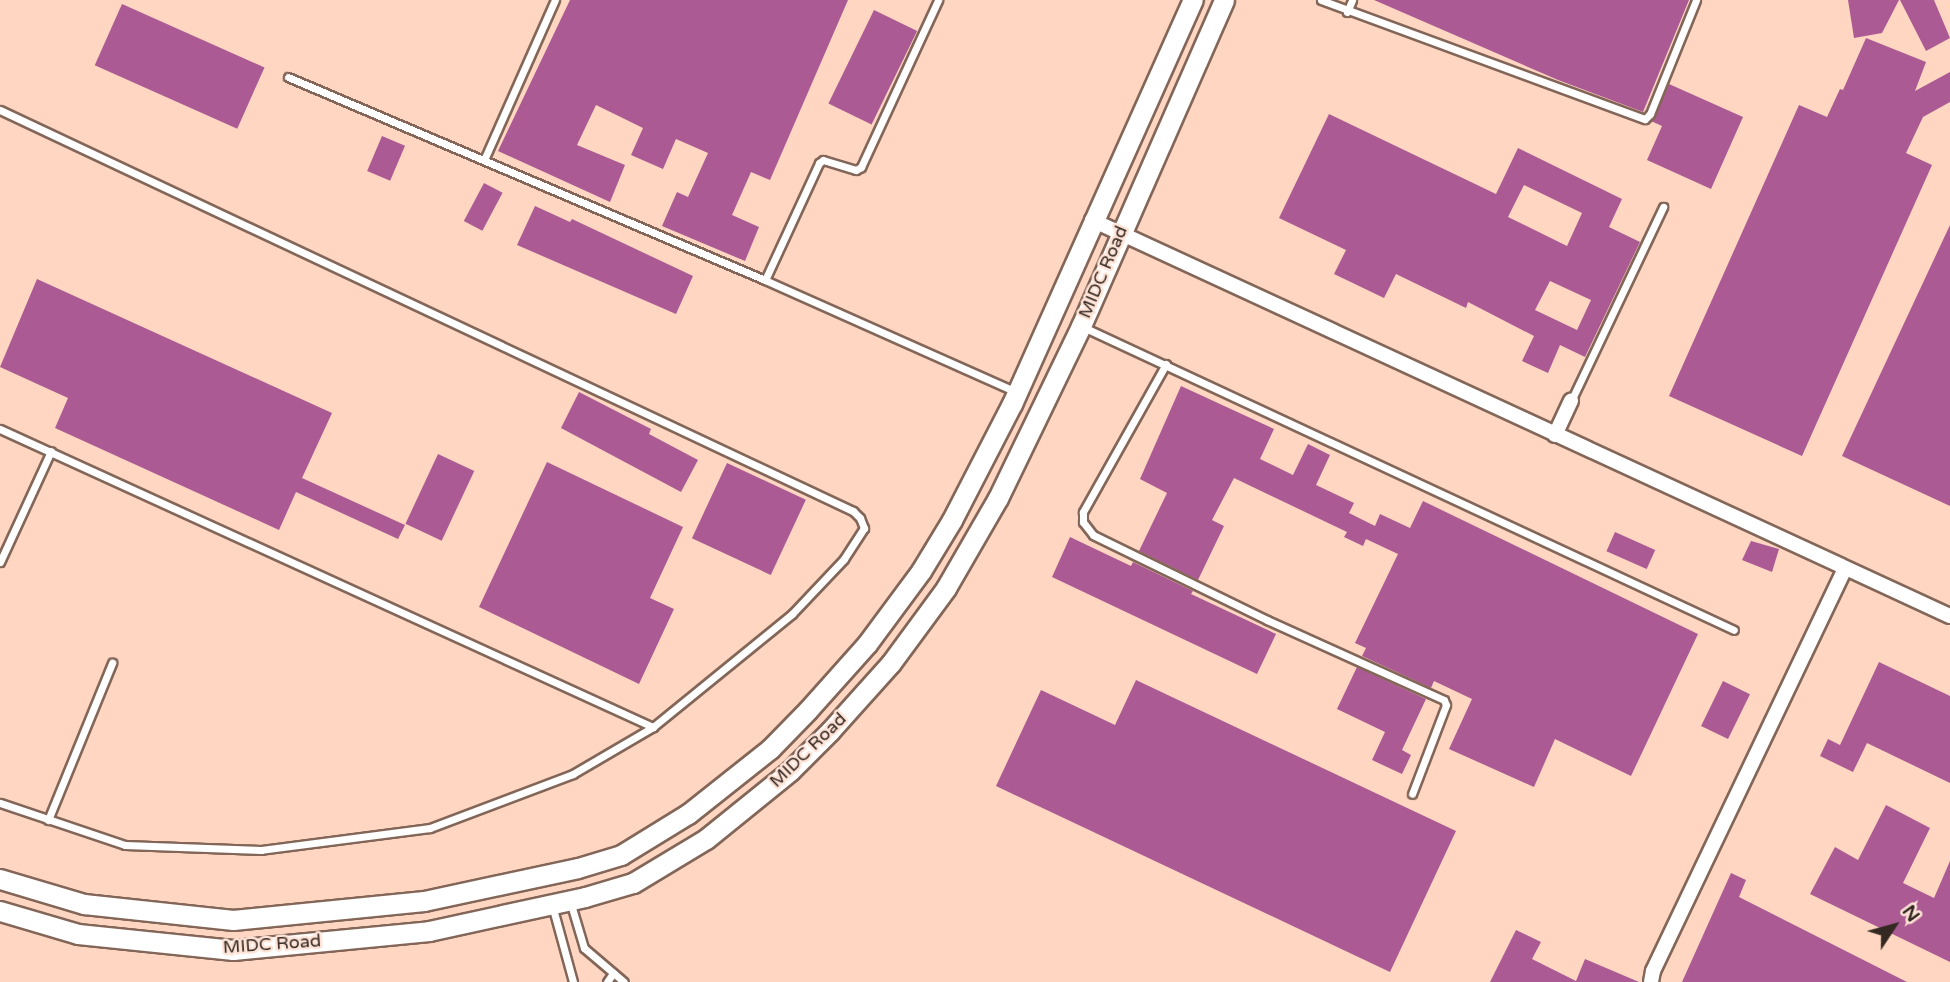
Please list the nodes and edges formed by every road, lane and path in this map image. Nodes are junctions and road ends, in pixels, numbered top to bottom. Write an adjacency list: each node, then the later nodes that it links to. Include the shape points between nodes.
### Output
1 (555, 0): 11 (lane)
2 (938, 0): 15 (lane, via 861,167 819,163)
3 (1193, 0): 13 (main road, MIDC Road)
4 (1224, 0): 14 (main road, MIDC Road)
5 (1321, 0): 8 (lane)
6 (1352, 0): 8 (lane)
7 (1696, 0): 8 (lane, via 1645,119)
8 (1347, 12)
9 (288, 77): 11 (lane)
10 (0, 110): 28 (lane, via 853,511 864,528 844,559 792,614)
11 (484, 160): 15 (lane)
12 (1663, 207): 19 (lane)
13 (1092, 220): 14 (street); 18 (main road, MIDC Road)
14 (1120, 233): 16 (main road, MIDC Road); 21 (street)
15 (765, 280): 18 (lane)
16 (1080, 326): 17 (lane); 33 (main road, MIDC Road, via 979,536 946,589 882,673 790,771 706,839 633,883)
17 (1166, 364): 26 (lane); 29 (lane, via 1083,512 1083,522 1093,535 1444,700 1446,705)
18 (1017, 392): 32 (main road, MIDC Road, via 952,520 867,644 770,749 688,814 621,855 424,901 233,920 84,904)
19 (1571, 401): 21 (street)
20 (0, 429): 22 (lane)
21 (1555, 435): 24 (street)
22 (51, 451): 23 (lane); 28 (lane)
23 (0, 562)
24 (1845, 568): 25 (street); 39 (street)
25 (1950, 617)
26 (1734, 631)
27 (112, 663): 31 (lane)
28 (653, 727): 31 (lane, via 573,774 430,828 261,850 125,845)
29 (1412, 794)
30 (0, 803): 31 (lane)
31 (48, 820)
32 (0, 879)
33 (561, 903): 34 (main road, MIDC Road, via 429,931 233,950 78,934); 35 (lane, via 584,948); 36 (lane)
34 (0, 911)
35 (613, 973): 37 (lane); 38 (lane)
36 (575, 981)
37 (607, 982)
38 (624, 982)
39 (1651, 982)

